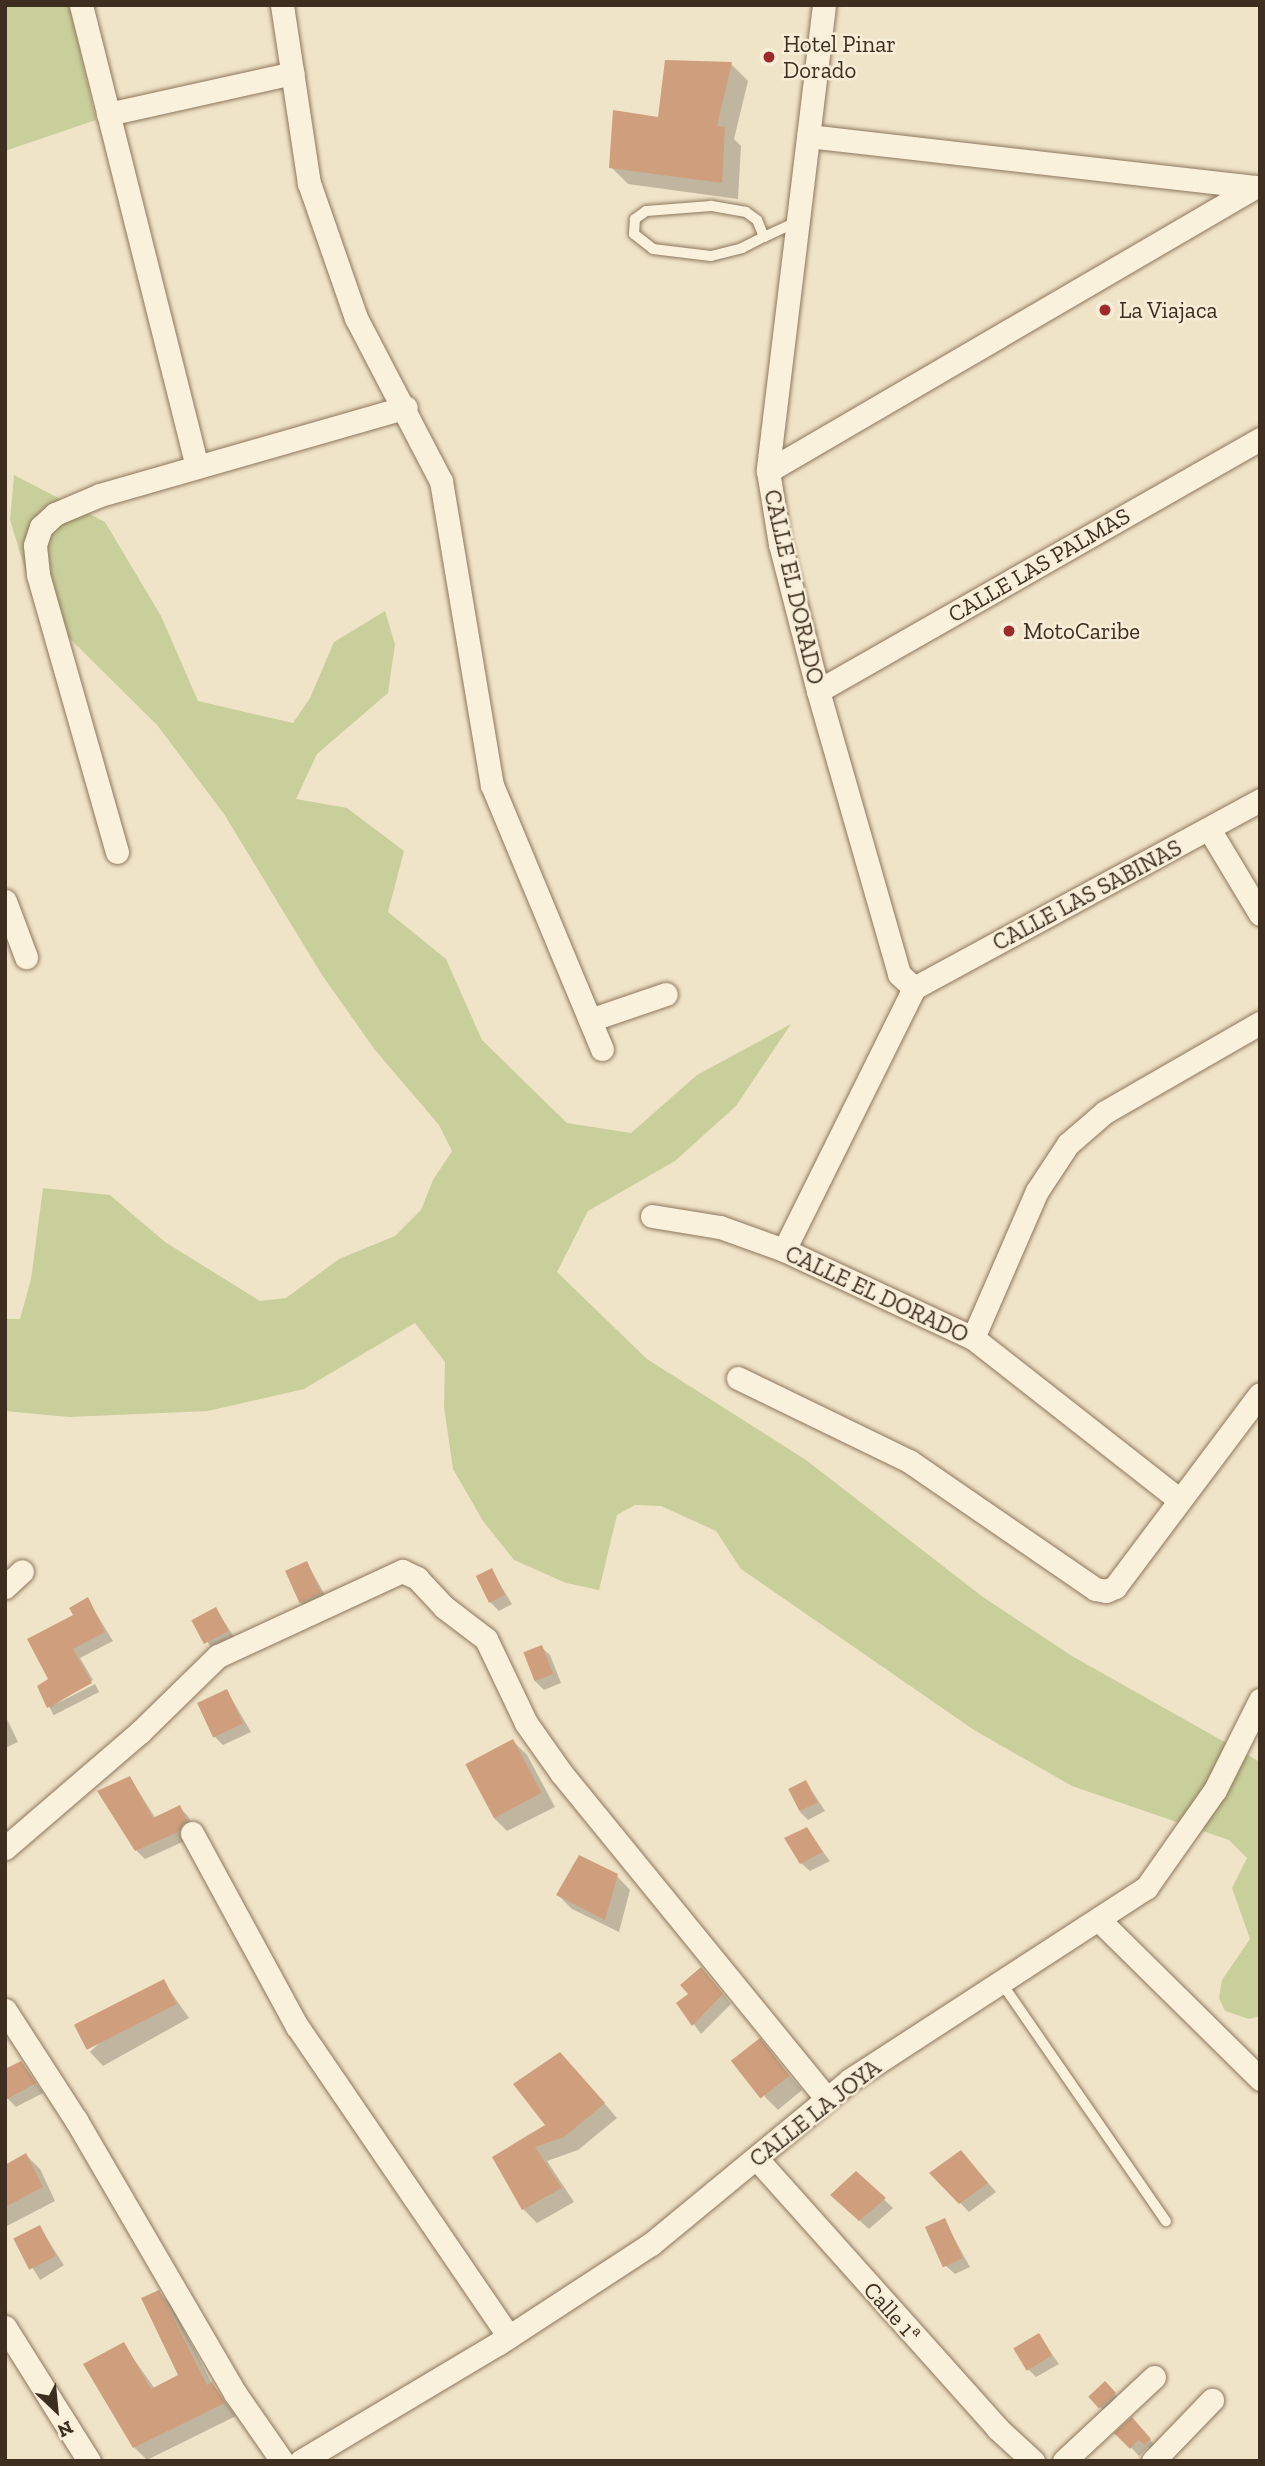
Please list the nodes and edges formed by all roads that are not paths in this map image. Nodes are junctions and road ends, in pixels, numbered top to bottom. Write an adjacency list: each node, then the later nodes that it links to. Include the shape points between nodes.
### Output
1 (81, 5): 5 (street)
2 (282, 5): 4 (street)
3 (824, 5): 6 (street, CALLE EL DORADO)
4 (293, 73): 5 (street); 10 (street, via 309,183 356,318)
5 (108, 114): 12 (street)
6 (808, 136): 7 (street); 8 (street, CALLE EL DORADO)
7 (1257, 187): 13 (street)
8 (797, 220): 9 (lane); 13 (street, CALLE EL DORADO)
9 (764, 237): 9 (lane, via 711,256 653,249 634,233 635,219 646,211 711,206 746,212 757,220)
10 (406, 407): 12 (street); 23 (street, via 441,481 492,785)
11 (1260, 439): 14 (street, CALLE LAS PALMAS)
12 (197, 467): 17 (street, via 78,503 41,527 35,545 38,574)
13 (768, 471): 14 (street, CALLE EL DORADO, via 780,544)
14 (818, 691): 21 (street, CALLE EL DORADO, via 900,974)
15 (1260, 800): 16 (street, CALLE LAS SABINAS)
16 (1209, 829): 19 (street); 21 (street, CALLE LAS SABINAS)
17 (117, 852)
18 (5, 901): 20 (street)
19 (1260, 914)
20 (26, 957)
21 (914, 988): 27 (street)
22 (666, 994): 23 (street)
23 (590, 1020): 25 (street)
24 (1260, 1023): 28 (street, via 1105,1112 1068,1144 1037,1191)
25 (602, 1049)
26 (652, 1216): 27 (street, CALLE EL DORADO, via 720,1227)
27 (784, 1250): 28 (street, CALLE EL DORADO)
28 (973, 1338): 31 (street, CALLE EL DORADO)
29 (738, 1378): 31 (street, via 909,1461 1095,1589 1115,1587)
30 (1260, 1394): 31 (street)
31 (1178, 1500)
32 (22, 1571): 33 (street)
33 (5, 1587)
34 (1260, 1700): 37 (street, CALLE LA JOYA, via 1215,1790 1146,1888)
35 (192, 1833): 45 (street, via 297,2026)
36 (5, 1848): 41 (street, via 140,1732 218,1656 402,1571 417,1578 444,1607 486,1639 526,1723 562,1774)
37 (1098, 1919): 38 (street, CALLE LA JOYA); 40 (street)
38 (1003, 1985): 41 (street, CALLE LA JOYA); 43 (lane)
39 (5, 2010): 49 (street, via 76,2120 235,2393)
40 (1260, 2079)
41 (827, 2099): 42 (street, CALLE LA JOYA)
42 (757, 2158): 45 (street, CALLE LA JOYA, via 652,2244); 51 (street, Calle 1ª, via 988,2418)
43 (1166, 2221)
44 (5, 2327): 48 (street)
45 (509, 2337): 50 (street, CALLE LA JOYA)
46 (1154, 2377): 52 (street)
47 (1212, 2400): 53 (street)
48 (89, 2461)
49 (282, 2461)
50 (302, 2461)
51 (1033, 2461)
52 (1065, 2461)
53 (1153, 2461)

